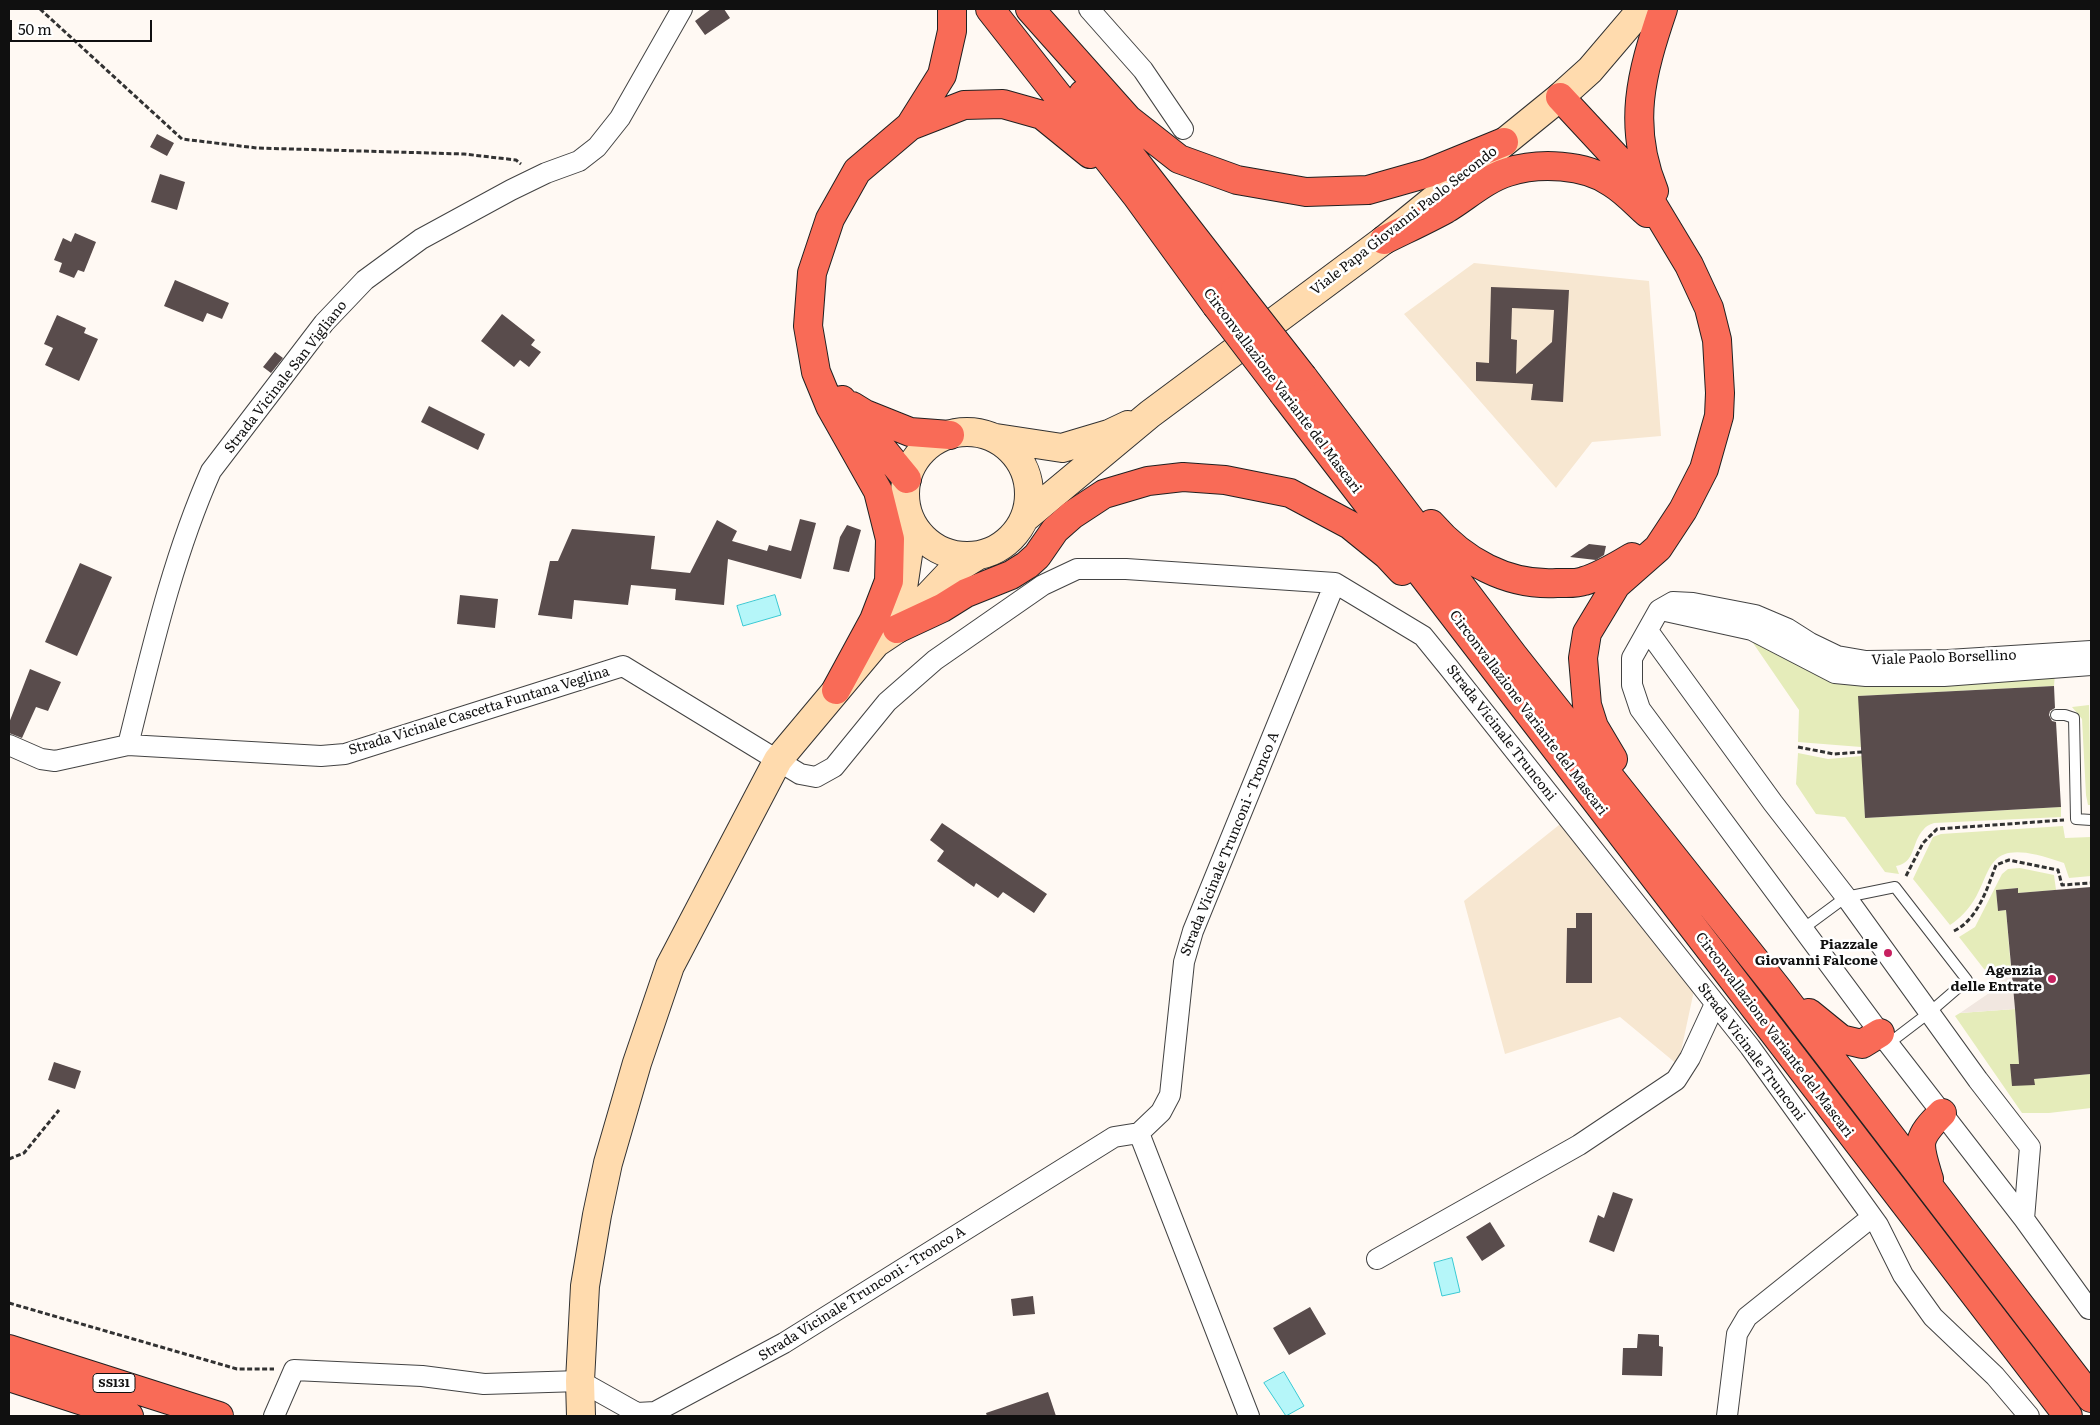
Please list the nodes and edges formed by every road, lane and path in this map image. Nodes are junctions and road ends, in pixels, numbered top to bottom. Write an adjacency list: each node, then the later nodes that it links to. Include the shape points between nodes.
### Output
1 (40, 9): 14 (path, via 182,139 258,148 464,154 516,160)
2 (682, 9): 14 (street, Strada Vicinale San Vigliano, via 620,118 598,147 579,161)
3 (952, 9): 11 (highway, via 952,31 942,75)
4 (990, 9): 15 (highway, Circonvallazione Variante del Mascari)
5 (1018, 9): 18 (highway, Circonvallazione Variante del Mascari)
6 (1030, 9): 13 (highway, via 1128,119 1179,159 1238,180 1306,192 1368,190 1428,173)
7 (1089, 9): 12 (street, via 1143,70)
8 (1642, 9): 10 (main road, Viale Papa Giovanni Paolo Secondo, via 1590,70)
9 (1663, 9): 16 (highway, via 1641,84 1638,119 1644,166)
10 (1560, 97): 13 (main road, Viale Papa Giovanni Paolo Secondo); 16 (highway, via 1639,182)
11 (910, 126): 15 (highway, via 964,105 1003,104 1027,111 1042,116 1065,133); 19 (highway, via 857,171 830,219 812,273)
12 (1183, 129)
13 (1504, 142): 17 (main road, Viale Papa Giovanni Paolo Secondo)
14 (538, 177): 40 (street, Strada Vicinale San Vigliano, via 421,239 365,280 324,323 211,472 163,605)
15 (1136, 195): 18 (highway, Circonvallazione Variante del Mascari)
16 (1673, 239): 17 (highway, via 1612,182 1591,172 1552,166 1507,172 1446,209); 28 (highway, via 1689,265 1714,325 1720,393 1715,434 1704,469 1683,510)
17 (1384, 240): 22 (main road, Viale Papa Giovanni Paolo Secondo)
18 (1225, 298): 20 (highway, Circonvallazione Variante del Mascari, bridge)
19 (808, 326): 21 (highway); 37 (highway, via 816,372 830,406 878,491 890,539 889,581 874,620)
20 (1293, 385): 28 (highway, via 1447,542 1492,573 1538,584 1582,582 1625,561); 36 (highway, Circonvallazione Variante del Mascari); 49 (highway, Circonvallazione Variante del Mascari)
21 (842, 400): 23 (highway, via 865,414 910,432); 25 (highway)
22 (1150, 414): 24 (main road, Viale Papa Giovanni Paolo Secondo, via 1109,434 1062,448); 27 (main road, Viale Papa Giovanni Paolo Secondo)
23 (950, 435): 24 (main road, via 977,433); 25 (main road, via 918,456)
24 (989, 436): 27 (main road, via 1013,452 1027,477 1029,505)
25 (907, 479): 26 (main road, via 905,498)
26 (909, 517): 29 (main road, via 922,537 939,549 953,555); 33 (main road, via 909,548 903,588)
27 (1025, 518): 29 (main road, via 1006,543)
28 (1670, 526): 49 (highway, via 1658,548 1616,585 1587,633 1584,681 1594,727)
29 (977, 556): 33 (main road, via 951,572)
30 (1335, 583): 43 (street, Strada Vicinale Trunconi, via 1126,569 1077,569 1043,585 935,660 887,702 834,767 816,777 800,774); 53 (street, Strada Vicinale Trunconi, via 1423,636); 58 (street, Strada Vicinale Trunconi - Tronco A, via 1193,931 1184,962 1170,1095 1161,1112)
31 (1659, 610): 32 (street); 34 (street, Viale Paolo Borsellino, via 1673,602 1693,603 1755,615 1837,656 1866,661 1948,660); 35 (street, Viale Paolo Borsellino, via 1752,630 1835,673 1944,676)
32 (1648, 631): 48 (street); 50 (street, via 1632,658 1632,685 1640,709)
33 (887, 636): 36 (highway, via 966,593 1027,565 1061,525 1104,494 1148,481 1184,478 1225,480 1290,493 1350,525 1387,555); 37 (main road)
34 (2091, 651)
35 (2091, 665)
36 (1498, 675): 79 (highway, Circonvallazione Variante del Mascari)
37 (836, 690): 43 (main road)
38 (2056, 715): 44 (lane, via 2074,718)
39 (9, 745): 40 (street, Strada Vicinale Cascetta Funtana Veglina, via 41,759 55,761)
40 (128, 745): 43 (street, Strada Vicinale Cascetta Funtana Veglina, via 321,756 345,754 623,666)
41 (1798, 748): 42 (path, via 1834,754)
42 (1862, 752)
43 (778, 760): 69 (main road, via 670,966 637,1063 608,1163 597,1215 586,1286)
44 (2076, 819): 45 (lane); 46 (path, via 1937,829 1923,843)
45 (2091, 820)
46 (1906, 876)
47 (2091, 883): 51 (path, via 2062,885 2058,870 2009,860 1996,865 1972,916 1964,926)
48 (1846, 897): 50 (lane); 54 (street); 54 (lane, via 1896,887 1967,980)
49 (1716, 911): 52 (highway, Circonvallazione Variante del Mascari)
50 (1804, 928): 55 (street)
51 (1954, 931)
52 (1777, 988): 55 (highway, via 1841,1039 1862,1044); 60 (highway, Circonvallazione Variante del Mascari)
53 (1715, 1004): 61 (street, Strada Vicinale Trunconi, via 1750,1047); 63 (street, via 1676,1080 1579,1145)
54 (1930, 1012): 55 (lane); 62 (street, via 2030,1147)
55 (1884, 1038): 57 (street)
56 (58, 1110): 59 (path, via 24,1153)
57 (1942, 1113): 60 (highway, via 1925,1130 1919,1148); 62 (street)
58 (1139, 1132): 71 (street, Strada Vicinale Trunconi - Tronco A, via 1114,1137 784,1344 655,1412); 76 (street)
59 (9, 1159)
60 (1933, 1192): 70 (highway, Circonvallazione Variante del Mascari)
61 (1872, 1217): 77 (street, via 1747,1317 1737,1334); 78 (street, Strada Vicinale Trunconi, via 1903,1275 1933,1317 1994,1376)
62 (2024, 1219): 65 (street)
63 (1377, 1259)
64 (9, 1303): 67 (path, via 237,1369)
65 (2089, 1309)
66 (9, 1349): 73 (highway, SS131)
67 (294, 1370): 69 (street, via 422,1376 484,1384); 74 (street)
68 (9, 1377): 72 (highway, SS131)
69 (580, 1381): 71 (street, Strada Vicinale Trunconi - Tronco A); 75 (main road)
70 (2091, 1398)
71 (637, 1415)
72 (129, 1416)
73 (219, 1416)
74 (274, 1416)
75 (581, 1416)
76 (1249, 1416)
77 (1727, 1416)
78 (2029, 1416)
79 (2068, 1416)

